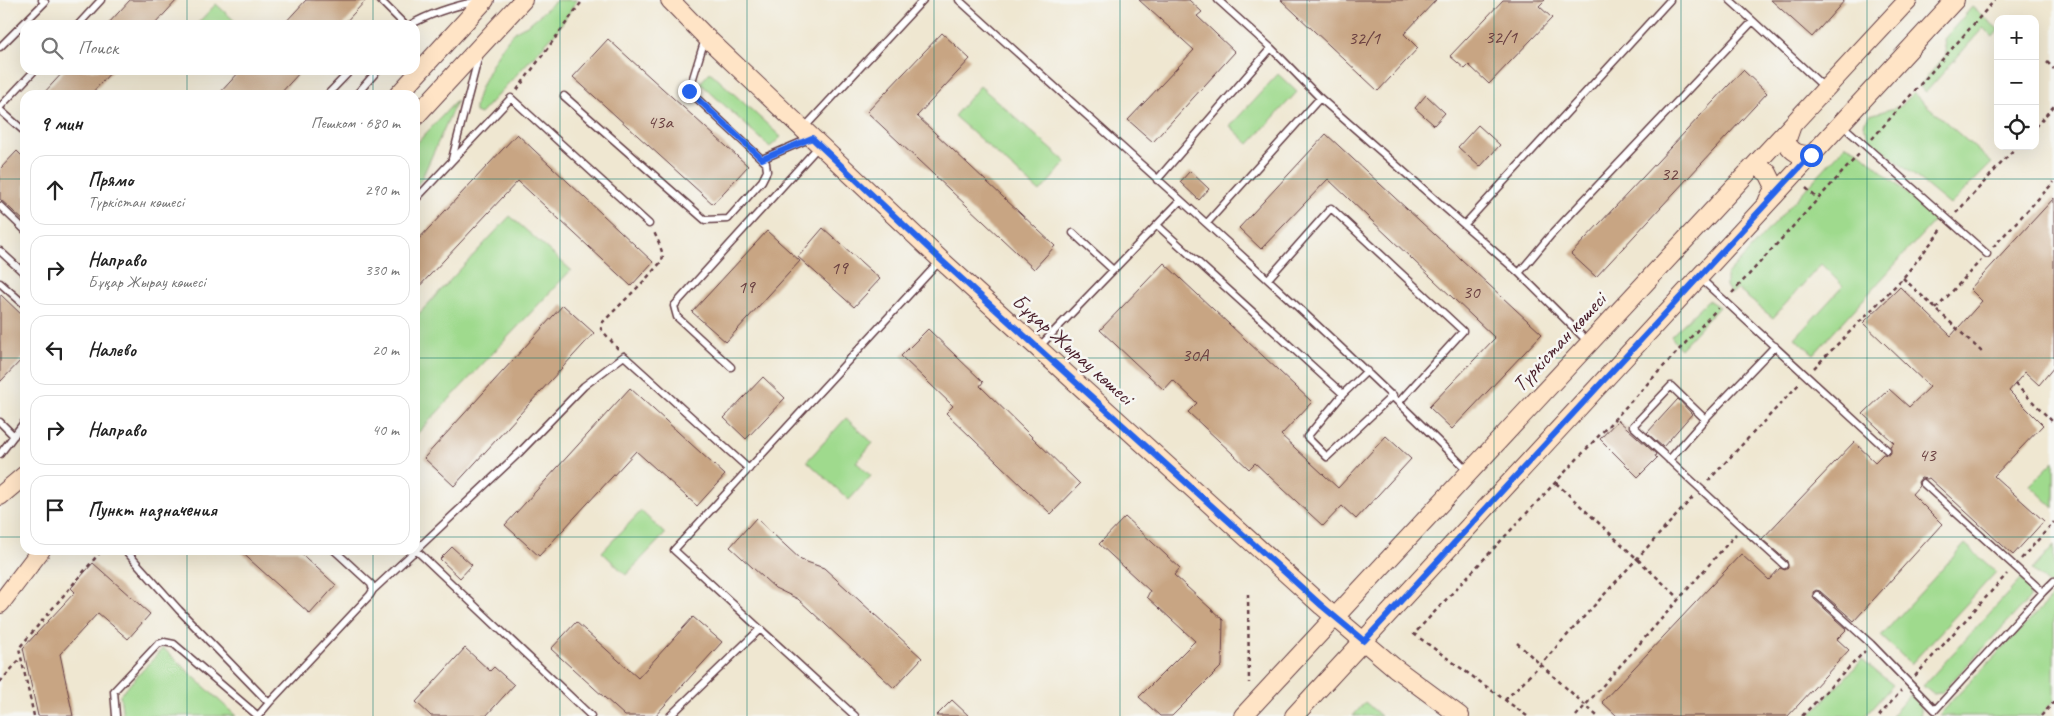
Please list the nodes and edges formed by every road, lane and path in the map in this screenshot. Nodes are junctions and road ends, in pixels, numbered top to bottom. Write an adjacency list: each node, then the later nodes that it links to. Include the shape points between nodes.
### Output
1 (42, 0): 19 (lane, via 45,2)
2 (101, 0): 20 (lane)
3 (380, 0): 18 (lane)
4 (483, 0): 17 (lane); 32 (main road)
5 (523, 0): 25 (main road)
6 (538, 0): 25 (main road)
7 (582, 0): 42 (path)
8 (673, 0): 26 (main road, Бұқар Жырау көшесі)
9 (923, 0): 51 (lane)
10 (959, 0): 58 (lane)
11 (1218, 0): 29 (lane)
12 (1670, 0): 68 (lane)
13 (1730, 0): 22 (lane)
14 (1908, 0): 37 (main road, Түркістан көшесі)
15 (1955, 0): 48 (main road)
16 (1995, 0): 52 (path)
17 (425, 17): 21 (lane); 23 (lane)
18 (398, 18)
19 (27, 20)
20 (83, 20)
21 (419, 20)
22 (1753, 21): 37 (lane); 77 (lane)
23 (420, 22)
24 (20, 27): 28 (lane)
25 (498, 28): 27 (main road)
26 (706, 36): 51 (main road, Бұқар Жырау көшесі); 55 (lane, via 689,91)
27 (482, 44): 46 (main road); 56 (lane)
28 (0, 47)
29 (1270, 48): 43 (lane); 58 (lane)
30 (2047, 62): 31 (path)
31 (2054, 69)
32 (420, 70)
33 (31, 75): 45 (lane)
34 (346, 75): 38 (lane)
35 (374, 75): 39 (lane)
36 (416, 75): 40 (main road)
37 (1826, 89): 49 (main road, Түркістан көшесі)
38 (332, 90)
39 (360, 90)
40 (402, 90)
41 (564, 96): 55 (lane, via 705,220 728,219 762,181 767,171)
42 (511, 98): 56 (lane); 67 (lane)
43 (1320, 98): 66 (lane); 68 (lane)
44 (2054, 106): 47 (path)
45 (0, 109): 50 (lane)
46 (420, 112)
47 (2039, 123)
48 (1841, 124): 52 (lane); 54 (main road)
49 (1792, 125): 54 (main road, via 1786,142 1792,151); 57 (main road, Түркістан көшесі)
50 (20, 127)
51 (812, 138): 55 (lane); 74 (main road, Бұқар Жырау көшесі); 89 (lane, via 674,306 677,317)
52 (1866, 146): 61 (path); 65 (lane)
53 (2013, 150): 65 (path)
54 (1811, 155): 64 (main road)
55 (762, 159)
56 (452, 160): 60 (lane)
57 (1755, 165): 64 (main road, via 1768,173 1775,187); 84 (main road, Түркістан көшесі)
58 (1157, 180): 62 (lane)
59 (1806, 188): 61 (path)
60 (420, 195)
61 (1818, 199): 83 (path)
62 (1180, 201): 66 (lane); 70 (lane)
63 (0, 206): 69 (lane)
64 (1764, 207): 78 (main road)
65 (1949, 220): 73 (lane); 79 (path)
66 (1207, 223): 80 (lane)
67 (649, 224): 88 (path, via 659,242 662,261 602,323 601,329)
68 (1465, 224): 77 (lane)
69 (20, 225)
70 (1157, 225): 76 (lane); 93 (lane)
71 (1073, 233): 76 (lane)
72 (0, 251): 75 (lane)
73 (1987, 254)
74 (941, 260): 86 (main road, Бұқар Жырау көшесі); 104 (lane)
75 (20, 269)
76 (1113, 270): 86 (lane)
77 (1519, 273): 84 (lane)
78 (1699, 277): 83 (lane); 132 (main road)
79 (1903, 278): 87 (path); 91 (path)
80 (1268, 280): 90 (lane); 95 (lane, via 1331,208 1463,331)
81 (0, 283): 82 (lane)
82 (20, 301)
83 (1725, 301): 85 (lane); 107 (path)
84 (1589, 343): 105 (main road, Түркістан көшесі)
85 (1775, 346): 91 (lane); 96 (lane)
86 (1038, 348): 130 (main road, Бұқар Жырау көшесі)
87 (1983, 353)
88 (624, 356): 104 (lane); 113 (lane, via 584,386)
89 (731, 367)
90 (1367, 371): 93 (lane); 94 (lane)
91 (1807, 375): 101 (lane); 109 (path)
92 (2015, 384): 98 (path)
93 (1343, 394): 94 (lane, via 1306,437 1327,457)
94 (1393, 395): 95 (lane)
95 (1399, 402): 105 (lane)
96 (1705, 418): 103 (lane); 103 (lane, via 1671,386 1633,426)
97 (0, 422): 100 (lane)
98 (2054, 423)
99 (20, 428): 100 (lane)
100 (14, 436): 102 (lane)
101 (1887, 450)
102 (0, 454)
103 (1669, 460): 109 (lane)
104 (749, 468): 131 (lane, via 674,550)
105 (1469, 472): 130 (main road, Түркістан көшесі)
106 (20, 479): 110 (main road)
107 (1556, 482): 120 (path); 140 (path, via 1414,634)
108 (1923, 483): 122 (lane)
109 (1701, 489): 112 (lane); 120 (path)
110 (0, 496)
111 (2054, 522): 122 (path)
112 (1742, 527): 121 (lane); 128 (path)
113 (420, 546)
114 (420, 554): 147 (lane)
115 (37, 555): 129 (main road)
116 (98, 555): 135 (path, via 19,648)
117 (130, 555): 142 (lane)
118 (339, 555): 124 (lane, via 371,584)
119 (411, 555): 124 (lane)
120 (1637, 558): 128 (path); 136 (path)
121 (1784, 565)
122 (2014, 567): 125 (lane); 139 (path)
123 (2054, 581): 125 (lane)
124 (373, 590): 142 (lane)
125 (2043, 592): 144 (lane)
126 (1248, 594): 138 (path)
127 (1817, 595): 134 (lane)
128 (1679, 598): 143 (path)
129 (0, 604)
130 (1334, 617): 132 (main road, Бұқар Жырау көшесі); 150 (main road, Түркістан көшесі)
131 (760, 629): 148 (lane); 149 (lane)
132 (1364, 641): 151 (main road); 152 (main road, Бұқар Жырау көшесі)
133 (1517, 643): 136 (path)
134 (1871, 644): 139 (lane); 156 (path)
135 (21, 658): 137 (path); 145 (path)
136 (1541, 664): 140 (path); 143 (path)
137 (0, 682)
138 (1249, 683)
139 (1909, 683): 144 (lane); 157 (path)
140 (1505, 700): 153 (path)
141 (2054, 702): 158 (path)
142 (269, 703): 146 (lane, via 258,716 174,644 164,642 158,644 114,691)
143 (1586, 705): 154 (path); 155 (path)
144 (1933, 713)
145 (34, 716)
146 (116, 716)
147 (591, 716)
148 (670, 716)
149 (855, 716)
150 (1243, 716)
151 (1294, 716)
152 (1460, 716)
153 (1527, 716)
154 (1576, 716)
155 (1597, 716)
156 (1802, 716)
157 (1879, 716)
158 (2041, 716)

